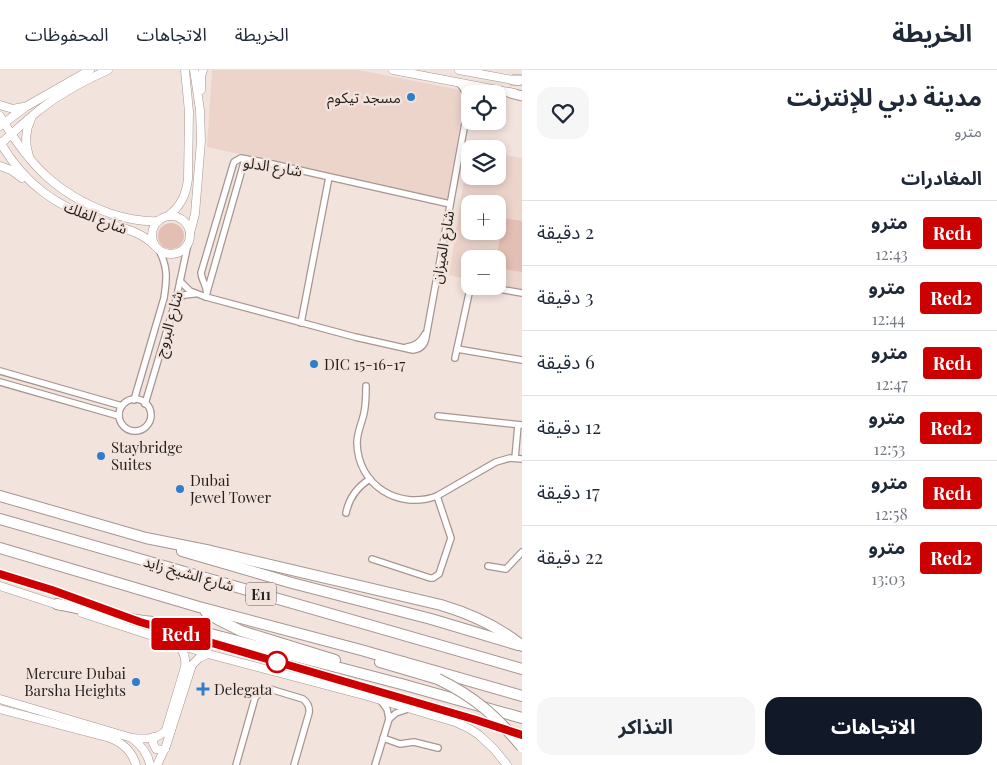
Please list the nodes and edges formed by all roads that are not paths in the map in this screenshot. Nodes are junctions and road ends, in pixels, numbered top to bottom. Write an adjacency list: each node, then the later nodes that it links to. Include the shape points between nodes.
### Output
1 (90, 70): 18 (street)
2 (108, 70): 20 (street, via 63,94)
3 (181, 70): 9 (street)
4 (185, 70): 9 (street)
5 (194, 70): 19 (street)
6 (203, 70): 19 (street)
7 (393, 70): 11 (street)
8 (459, 70): 10 (street)
9 (186, 79): 31 (street, via 189,133 187,190 178,208)
10 (519, 80)
11 (458, 82): 12 (street); 13 (street, شارع الميزان)
12 (472, 85)
13 (461, 86)
14 (506, 92): 15 (street)
15 (510, 93): 16 (main road)
16 (522, 96)
17 (0, 105): 18 (street, via 13,109)
18 (28, 106): 21 (street)
19 (200, 110): 33 (street, via 199,174)
20 (32, 116): 23 (street); 26 (street, via 26,138)
21 (1, 121): 23 (street, شارع الفلك)
22 (464, 130): 30 (street, شارع الميزان)
23 (11, 135): 24 (street); 26 (street, شارع الفلك)
24 (0, 144): 29 (street, شارع الفلك)
25 (245, 159): 28 (street, شارع الدلو); 40 (street); 40 (street, شارع الدلو, via 238,159 233,165 201,274)
26 (34, 165): 32 (street, شارع الفلك, via 56,185 89,205 130,219)
27 (0, 166): 29 (street)
28 (329, 177): 30 (street, شارع الدلو); 43 (street)
29 (38, 189): 35 (street, شارع الفلك, via 82,215 135,232)
30 (450, 204): 43 (street, شارع الميزان, via 426,341 420,348 413,350)
31 (168, 216): 32 (street); 33 (street, via 180,218)
32 (158, 221): 35 (street, via 152,233)
33 (190, 233): 34 (street)
34 (188, 244): 35 (street, via 172,254 165,254); 36 (street, شارع البروج)
35 (157, 248): 50 (street, شارع البروج, via 165,262 167,280)
36 (180, 281): 39 (street, شارع الميزان); 42 (street, شارع البروج)
37 (506, 290): 38 (street)
38 (522, 293)
39 (194, 294): 40 (street, شارع الميزان); 42 (street)
40 (207, 295): 43 (street, شارع الميزان)
41 (469, 295): 44 (street)
42 (176, 300): 51 (street, شارع البروج)
43 (301, 322)
44 (457, 349): 45 (street); 46 (street)
45 (456, 358)
46 (522, 360)
47 (0, 371): 52 (street)
48 (0, 382): 53 (street)
49 (366, 386): 57 (street, via 357,445 361,463)
50 (134, 400): 51 (street); 52 (street)
51 (145, 404): 53 (street, via 150,410 150,419 141,430 128,429 122,425)
52 (122, 406): 53 (street)
53 (119, 416)
54 (438, 416): 55 (street)
55 (520, 425): 56 (street)
56 (519, 458): 59 (street, via 496,462)
57 (370, 479): 59 (street, via 384,492 401,499); 60 (street, via 352,496)
58 (0, 496): 62 (highway)
59 (437, 496): 65 (street, via 451,538 439,574 430,578)
60 (346, 513)
61 (0, 519): 74 (highway, شارع الشيخ زايد / E11)
62 (146, 538): 72 (highway, via 187,553); 72 (highway, via 441,605 496,627)
63 (0, 548): 69 (highway, شارع الشيخ زايد / E11)
64 (522, 552): 66 (street, via 506,569)
65 (372, 559)
66 (488, 566)
67 (0, 586): 68 (street)
68 (57, 604): 71 (street); 75 (highway, via 180,626)
69 (199, 607): 70 (highway, شارع الشيخ زايد / E11); 75 (highway, via 241,631)
70 (312, 636): 76 (highway, شارع الشيخ زايد / E11); 86 (highway, bridge, via 340,650 438,679 461,691 483,706)
71 (177, 645): 73 (street); 83 (street, via 184,652 185,667 166,730)
72 (522, 646)
73 (208, 654): 78 (street); 88 (street, via 192,665)
74 (522, 668)
75 (405, 684): 81 (highway)
76 (522, 696)
77 (0, 699): 84 (street)
78 (378, 699): 80 (street); 82 (street, via 387,709)
79 (0, 708): 89 (street, via 118,742 126,747)
80 (410, 708): 82 (street, via 396,713); 95 (street, via 470,729 487,742)
81 (522, 718)
82 (389, 721): 85 (street)
83 (154, 737): 84 (street); 88 (street, via 156,748)
84 (132, 738): 90 (street, via 145,752)
85 (383, 738): 87 (street, via 400,744 414,742); 94 (street)
86 (522, 747)
87 (438, 748)
88 (165, 749): 91 (street)
89 (136, 765)
90 (150, 765)
91 (157, 765)
92 (236, 765): 93 (street, via 255,698 270,689 303,699 309,706)
93 (294, 765)
94 (374, 765)
95 (507, 765)

